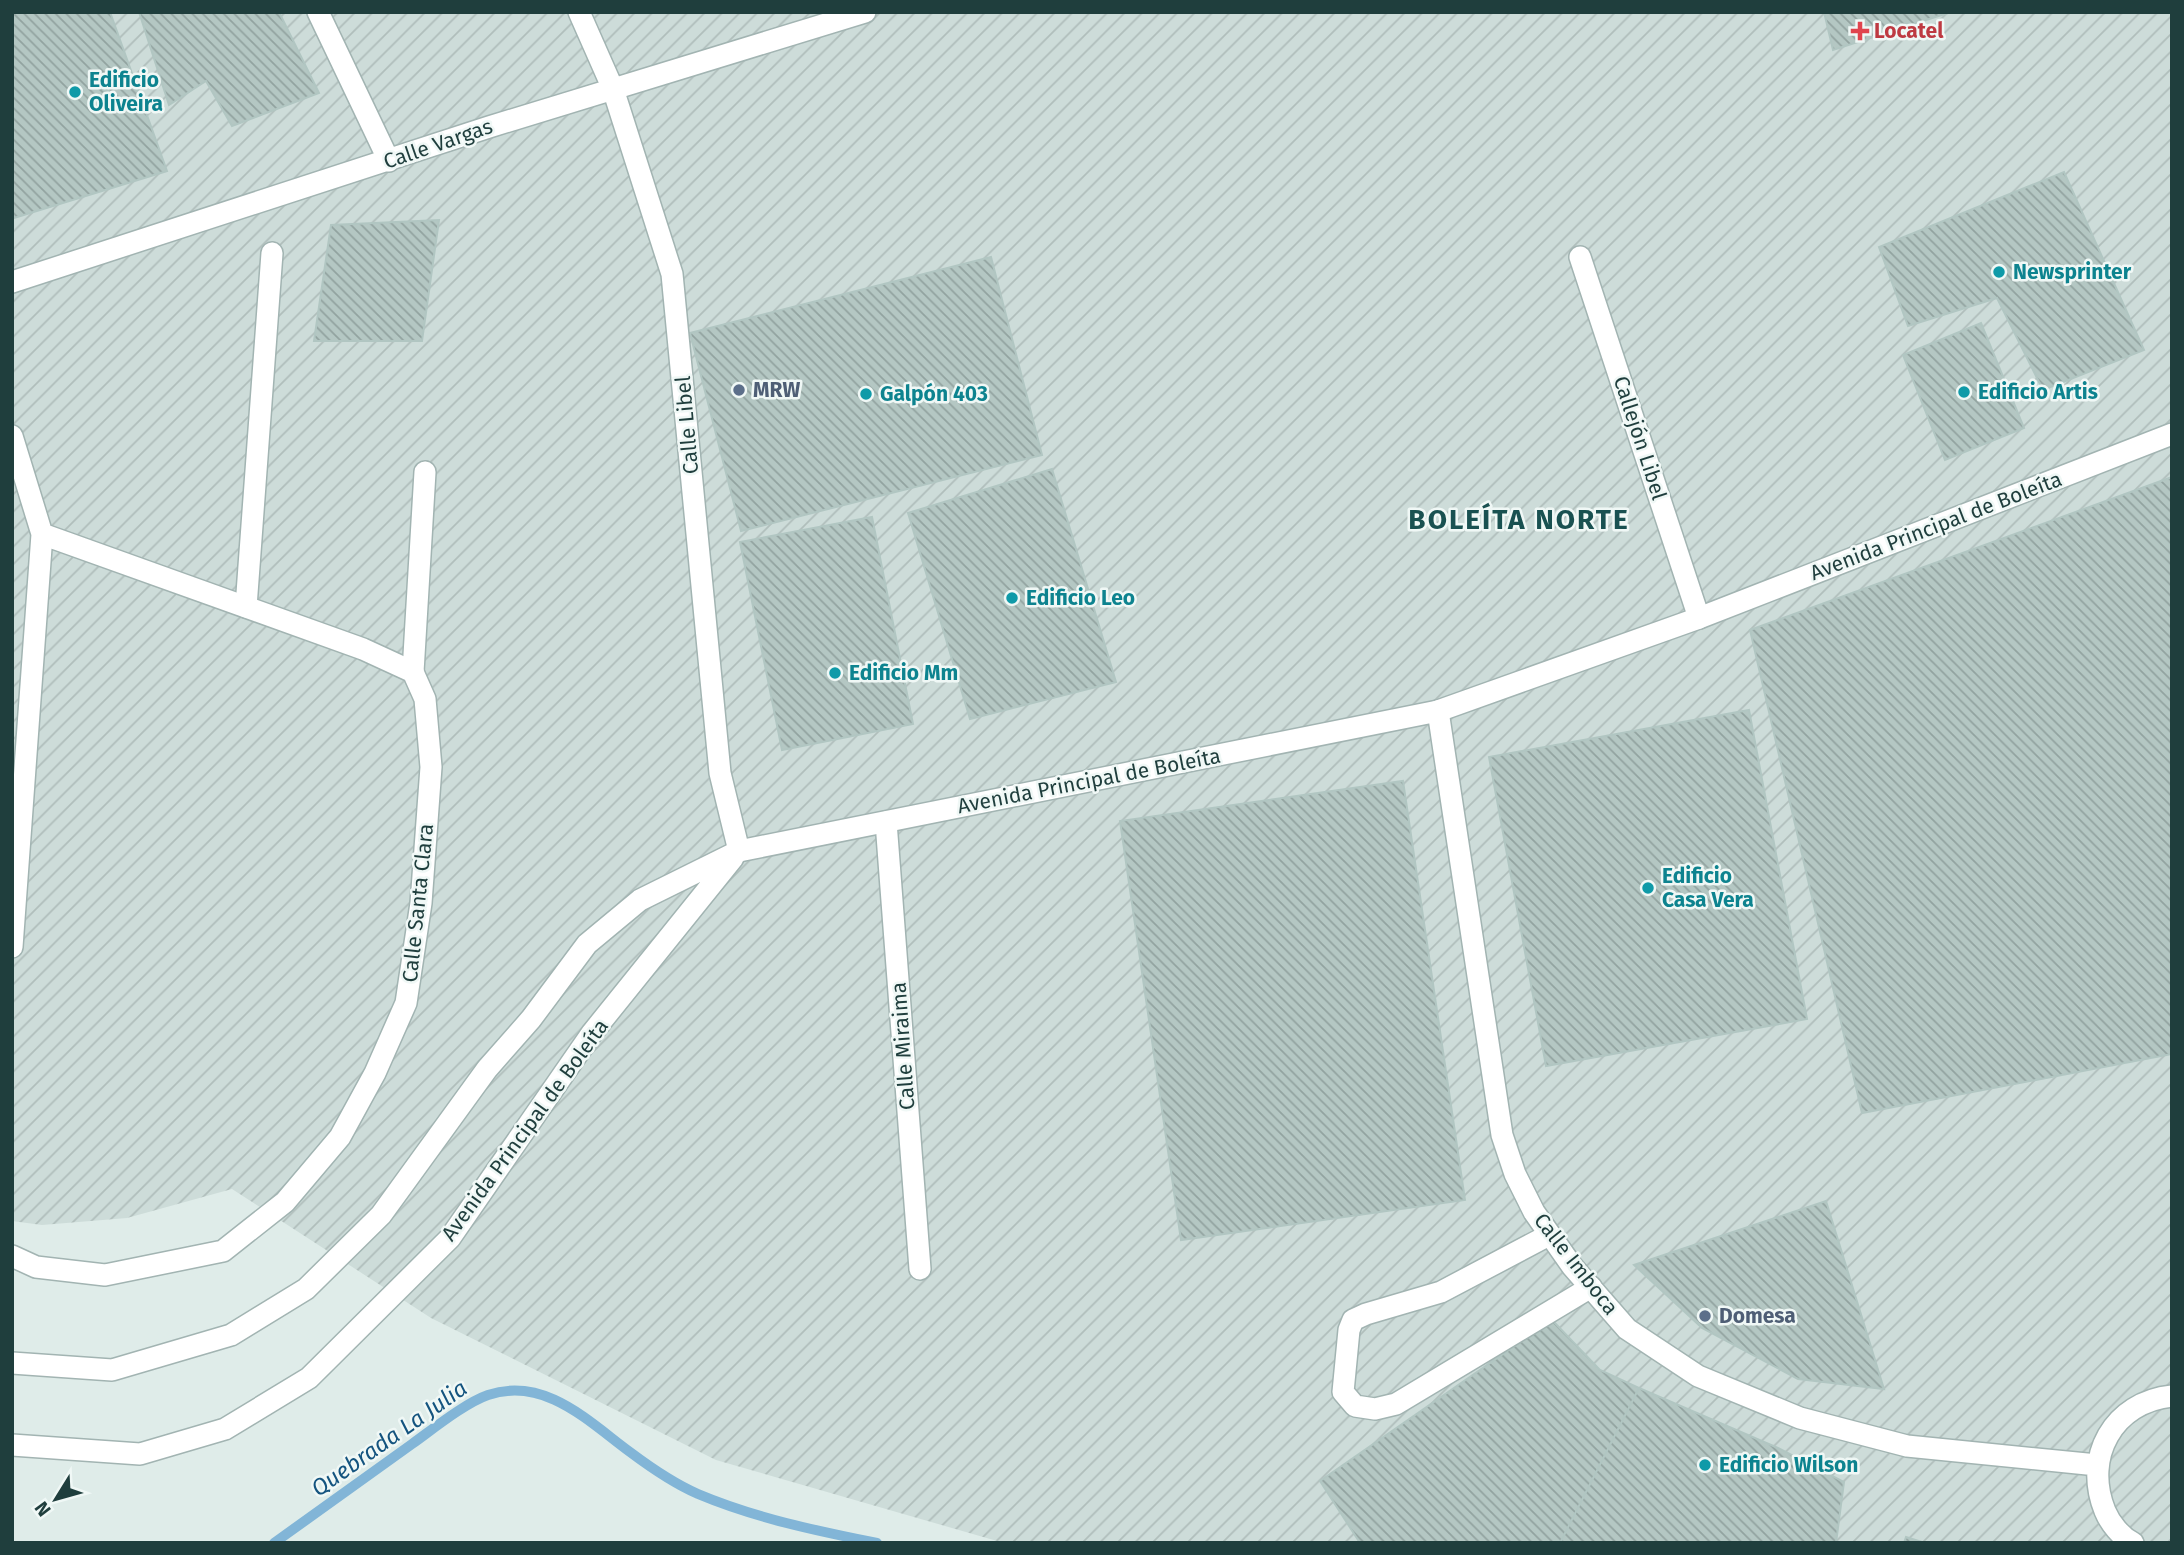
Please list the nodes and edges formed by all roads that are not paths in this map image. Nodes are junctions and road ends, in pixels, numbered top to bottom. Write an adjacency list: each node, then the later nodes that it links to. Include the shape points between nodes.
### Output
1 (318, 12): 5 (street)
2 (579, 12): 4 (street, Calle Libel)
3 (865, 12): 4 (street, Calle Vargas)
4 (613, 89): 5 (street, Calle Vargas); 18 (street, Calle Libel, via 672,274 720,773)
5 (388, 161): 8 (street, Calle Vargas)
6 (272, 253): 13 (street)
7 (1580, 257): 14 (street, Callejón Libel)
8 (12, 282)
9 (2172, 434): 14 (street, Avenida Principal de Boleíta)
10 (12, 436): 12 (street)
11 (425, 472): 15 (street)
12 (42, 534): 13 (street); 19 (street)
13 (246, 607): 15 (street)
14 (1699, 618): 16 (street, Avenida Principal de Boleíta)
15 (414, 672): 21 (street, Calle Santa Clara, via 425,699 431,767 421,903 406,1003 340,1137 285,1202 223,1251 105,1275 36,1267)
16 (1438, 711): 17 (street, Avenida Principal de Boleíta); 20 (street, Calle Imboca, via 1502,1135 1515,1174)
17 (886, 822): 18 (street, Avenida Principal de Boleíta); 22 (street, Calle Miraima)
18 (739, 850): 24 (street, Avenida Principal de Boleíta, via 639,900 587,944 487,1069 381,1215 306,1289 232,1335 112,1370); 26 (street, Avenida Principal de Boleíta, via 592,1033 450,1238 309,1378 225,1429 140,1454)
19 (12, 947)
20 (1549, 1235): 23 (street, Calle Imboca); 23 (street, via 1441,1292 1353,1320 1343,1392 1355,1406 1375,1409 1396,1404)
21 (12, 1256)
22 (920, 1269)
23 (1591, 1287): 27 (street, Calle Imboca, via 1627,1329 1698,1376 1800,1418 1907,1446)
24 (12, 1363)
25 (2172, 1396): 27 (street, via 2154,1398 2129,1411 2109,1432)
26 (12, 1445)
27 (2097, 1465): 28 (street, via 2098,1493 2108,1519)
28 (2133, 1543)

